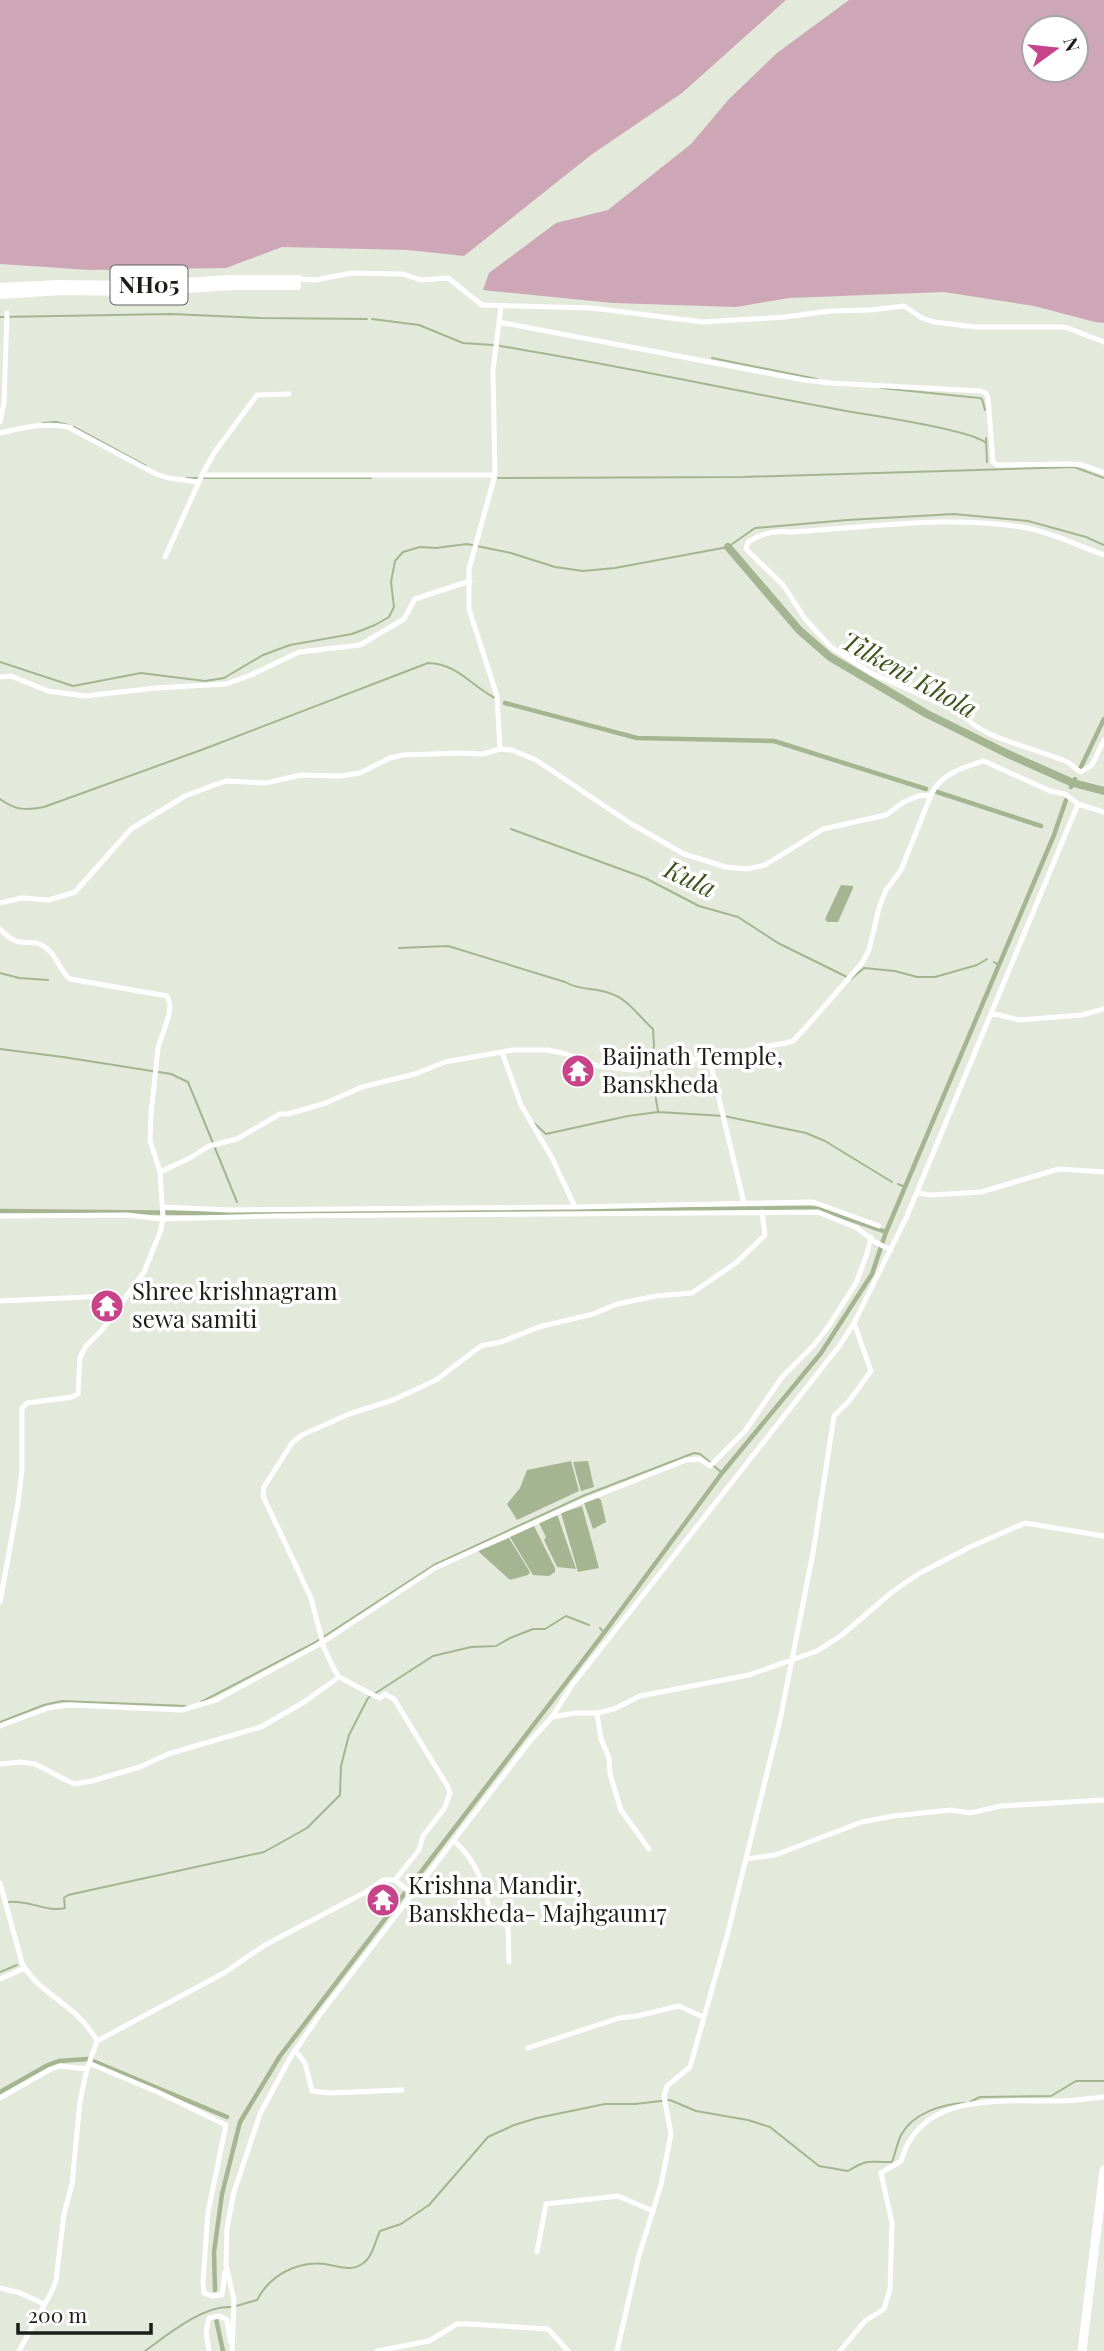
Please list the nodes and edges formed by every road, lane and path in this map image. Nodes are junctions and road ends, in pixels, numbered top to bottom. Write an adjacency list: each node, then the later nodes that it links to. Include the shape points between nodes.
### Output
1 (298, 283): 2 (main road, NH05, via 229,279); 3 (main road, NH05); 4 (street, via 351,273 448,278 482,305)
2 (0, 287)
3 (0, 295)
4 (501, 307): 6 (street); 7 (street, via 592,308 703,322 904,306 934,322 1065,327)
5 (7, 316): 9 (street)
6 (499, 323): 11 (street, via 804,380 981,391 988,398 997,465 1083,465); 12 (street, via 493,370)
7 (1104, 342)
8 (289, 394): 13 (street, via 257,395)
9 (0, 422)
10 (0, 433): 13 (street, via 55,424 156,474)
11 (1104, 473)
12 (495, 475): 13 (street); 16 (street, via 470,559)
13 (200, 478): 15 (street)
14 (1104, 555): 18 (street, via 1031,529 977,522 778,531 761,534 748,542 746,549 784,586 831,647 871,673 961,713 992,735 1070,764 1078,772 1091,765)
15 (165, 557)
16 (470, 581): 17 (street, via 415,599 404,619 360,645 299,652 226,684 85,696); 19 (street, via 470,610 498,699)
17 (0, 677)
18 (1104, 740)
19 (500, 749): 20 (street, via 536,760 684,854 726,867 765,865 823,829 886,815 911,799); 23 (street, via 483,754 403,755 340,776 301,775 266,783 226,781 185,796 131,829 75,892 49,901 22,898)
20 (930, 794): 21 (street, via 948,775 984,761 1065,794); 28 (street, via 901,870 878,908 869,950 855,970 793,1041)
21 (1077, 804): 22 (street); 26 (street)
22 (1104, 812)
23 (0, 902)
24 (0, 929): 29 (street, via 15,942 47,948 70,979 167,996 169,1015 158,1048 151,1114 150,1140)
25 (1104, 1009): 26 (street, via 1019,1020)
26 (991, 1013): 31 (street)
27 (502, 1052): 28 (street, via 548,1050 598,1066 631,1070); 29 (street, via 445,1062 280,1114 237,1139 209,1146); 34 (street, via 521,1105)
28 (709, 1057): 32 (street)
29 (160, 1172): 33 (street)
30 (1104, 1172): 31 (street, via 1059,1169 981,1192)
31 (917, 1193): 40 (street)
32 (744, 1203): 34 (street); 38 (street, via 813,1202)
33 (163, 1207): 34 (street); 37 (street)
34 (575, 1207)
35 (762, 1212): 37 (street); 39 (street, via 818,1212); 46 (street, via 765,1235 737,1262 692,1293 617,1304 481,1346 436,1380 349,1414 292,1443 263,1496 310,1598)
36 (0, 1216): 37 (street)
37 (162, 1219): 41 (street, via 150,1261)
38 (879, 1226)
39 (870, 1237): 40 (street); 46 (street, via 856,1283 828,1327 782,1377 745,1431 710,1466 694,1458 567,1507 435,1568)
40 (888, 1249): 43 (street)
41 (122, 1300): 42 (street, via 108,1296); 45 (street, via 80,1357 78,1394 22,1408 22,1470)
42 (0, 1301)
43 (854, 1323): 47 (street, via 871,1371 834,1416); 50 (street)
44 (1104, 1535): 47 (street, via 1025,1523 920,1573 842,1634)
45 (0, 1602)
46 (322, 1640): 48 (street); 51 (street, via 216,1700 195,1707 157,1710 69,1704)
47 (793, 1660): 49 (street, via 749,1675 640,1696); 56 (street)
48 (339, 1677): 52 (street, via 261,1727 92,1781 74,1784 35,1764); 57 (street, via 380,1698 385,1694 394,1699 450,1793)
49 (597, 1713): 50 (street); 55 (street, via 621,1810)
50 (552, 1717): 54 (street)
51 (0, 1726)
52 (0, 1764)
53 (1104, 1800): 56 (street, via 893,1816)
54 (454, 1841): 59 (street); 60 (street, via 473,1866 489,1902 491,1920 508,1927)
55 (649, 1849)
56 (746, 1859): 63 (street)
57 (397, 1882): 59 (street); 64 (street, via 383,1880)
58 (0, 1883): 61 (street)
59 (411, 1893): 66 (street)
60 (509, 1962)
61 (24, 1968): 62 (street); 64 (street, via 76,2012)
62 (0, 1979)
63 (703, 2018): 65 (street, via 679,2006 619,2018); 72 (street, via 690,2067 667,2086 664,2096 671,2134)
64 (97, 2041): 67 (street)
65 (528, 2048)
66 (295, 2050): 68 (street, via 305,2063 312,2091); 74 (street, via 249,2141 227,2228)
67 (89, 2067): 70 (street, via 60,2066); 74 (street, via 226,2125 208,2212 204,2293 222,2295); 76 (street, via 79,2101 60,2261)
68 (402, 2090)
69 (1104, 2097): 83 (street, via 1000,2100 940,2112 918,2127 901,2161 881,2173 892,2230 886,2304)
70 (0, 2098)
71 (1104, 2170): 84 (highway)
72 (653, 2211): 73 (street, via 618,2196 546,2204); 82 (street)
73 (537, 2252)
74 (226, 2266): 77 (street, via 234,2300)
75 (0, 2288): 76 (street)
76 (44, 2304): 78 (street)
77 (232, 2348): 79 (street, via 227,2320 214,2316 209,2318 206,2332)
78 (19, 2351)
79 (209, 2351)
80 (377, 2351): 81 (street, via 429,2341 457,2324 548,2329)
81 (568, 2351)
82 (617, 2351)
83 (840, 2351)
84 (1083, 2351)

